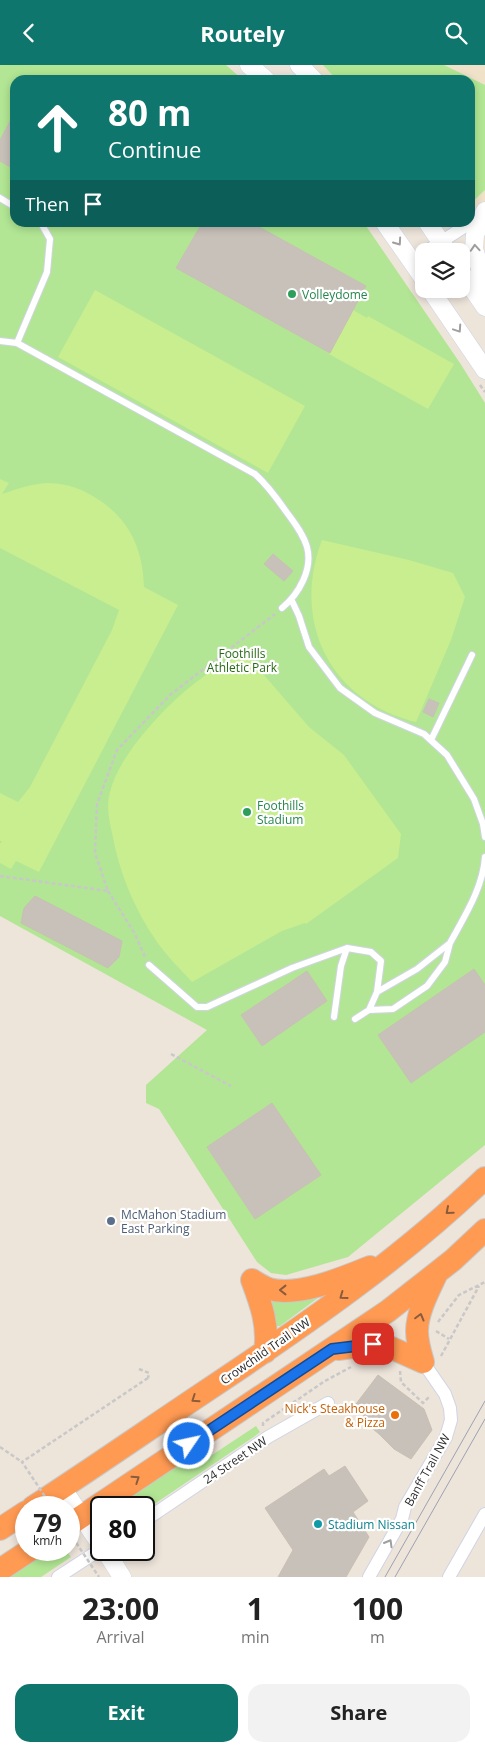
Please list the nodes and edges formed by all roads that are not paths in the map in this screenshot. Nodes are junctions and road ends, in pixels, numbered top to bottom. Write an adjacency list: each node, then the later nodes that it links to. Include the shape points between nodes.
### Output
1 (249, 65): 3 (street)
2 (299, 65): 4 (street)
3 (260, 75)
4 (309, 75)
5 (485, 211): 14 (street, one-way to 5, via 474,249 475,235)
6 (43, 227): 18 (lane, via 50,239 47,272)
7 (391, 227): 10 (street, one-way to 10)
8 (428, 227): 11 (street)
9 (463, 227): 12 (street)
10 (416, 243)
11 (429, 243)
12 (442, 243)
13 (470, 285): 16 (street)
14 (485, 285)
15 (436, 298): 19 (street, one-way to 19)
16 (485, 307)
17 (0, 341): 18 (lane)
18 (16, 343): 20 (lane, via 266,483 299,530 309,557 302,584)
19 (485, 370)
20 (292, 601): 21 (lane); 23 (lane, via 309,647 340,688 375,713)
21 (282, 608)
22 (472, 655): 23 (lane)
23 (431, 740): 24 (lane, via 447,755 474,799)
24 (485, 837)
25 (485, 857): 26 (lane, via 476,894)
26 (450, 943): 29 (lane, via 417,969); 30 (lane, via 444,962 427,986 393,1009)
27 (347, 948): 28 (lane, via 292,968 207,1007 197,1007); 29 (lane, via 371,952 381,961); 31 (lane, via 341,966)
28 (149, 965)
29 (377, 992): 30 (lane)
30 (369, 1011): 32 (lane)
31 (334, 1017)
32 (355, 1019)
33 (485, 1178): 35 (highway, Crowchild Trail NW, one-way to 35)
34 (485, 1230): 36 (highway)
35 (396, 1257): 38 (highway, Crowchild Trail NW, one-way to 38); 38 (highway, one-way to 38, via 310,1287 284,1291 268,1289 252,1280 264,1313 267,1338)
36 (437, 1274): 37 (highway); 39 (highway, one-way to 36, via 418,1345 417,1331 428,1291)
37 (332, 1349): 39 (highway, via 373,1344); 45 (highway, one-way to 37)
38 (264, 1352): 41 (highway, Crowchild Trail NW, one-way to 41)
39 (432, 1361): 53 (street, Banff Trail NW, one-way to 39, via 446,1437 451,1421 450,1408)
40 (328, 1403): 42 (street, 24 Street NW, via 268,1437)
41 (60, 1496)
42 (155, 1514)
43 (485, 1514): 54 (street)
44 (15, 1519): 46 (highway)
45 (80, 1519)
46 (0, 1529)
47 (90, 1558): 51 (street)
48 (15, 1560): 50 (highway)
49 (111, 1561): 52 (street)
50 (0, 1570)
51 (60, 1576)
52 (122, 1577)
53 (369, 1577)
54 (449, 1577)

